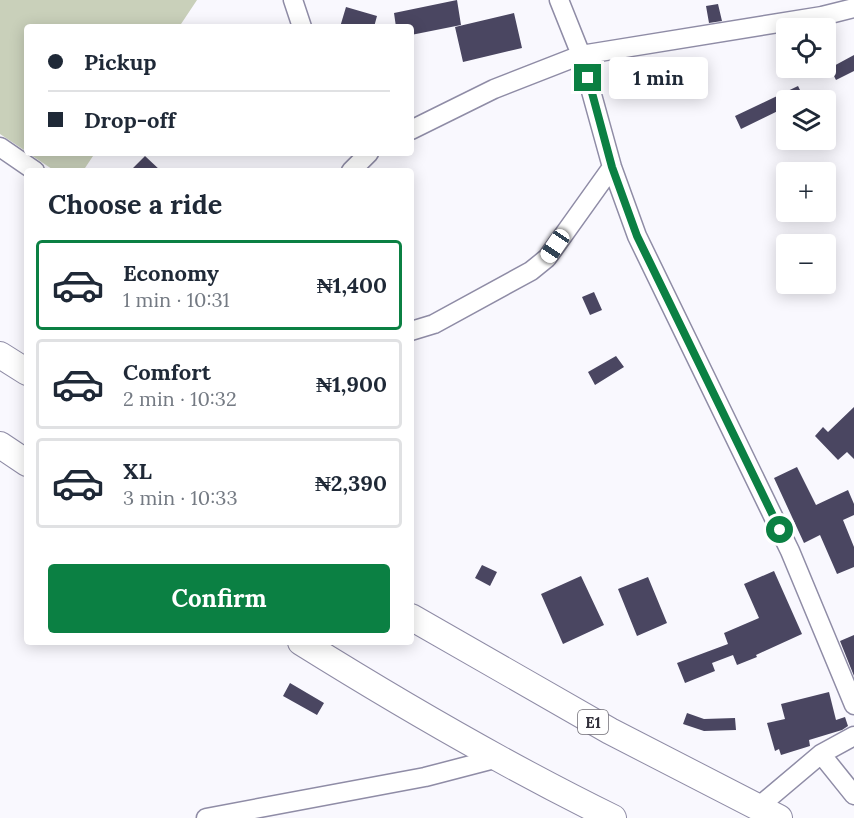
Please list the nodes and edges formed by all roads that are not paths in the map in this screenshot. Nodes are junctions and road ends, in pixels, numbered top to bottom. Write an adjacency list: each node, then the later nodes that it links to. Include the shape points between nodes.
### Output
1 (293, 0): 4 (street)
2 (559, 0): 5 (street)
3 (854, 8): 5 (street)
4 (301, 24)
5 (581, 55): 6 (street, via 494,89); 9 (street)
6 (414, 129)
7 (0, 147): 10 (street)
8 (366, 156): 11 (street)
9 (612, 167): 12 (street, via 547,258 531,271 434,324); 19 (street, via 637,236 790,551)
10 (31, 168)
11 (354, 168)
12 (414, 330)
13 (0, 355): 14 (highway)
14 (24, 370)
15 (0, 445): 16 (highway)
16 (24, 461)
17 (414, 619): 24 (highway, E1, via 610,731)
18 (306, 645): 22 (highway)
19 (854, 705)
20 (854, 736): 21 (street)
21 (821, 754): 23 (street); 24 (street)
22 (498, 758): 25 (street, via 414,779); 26 (highway)
23 (854, 795)
24 (768, 813)
25 (206, 818)
26 (613, 818)

